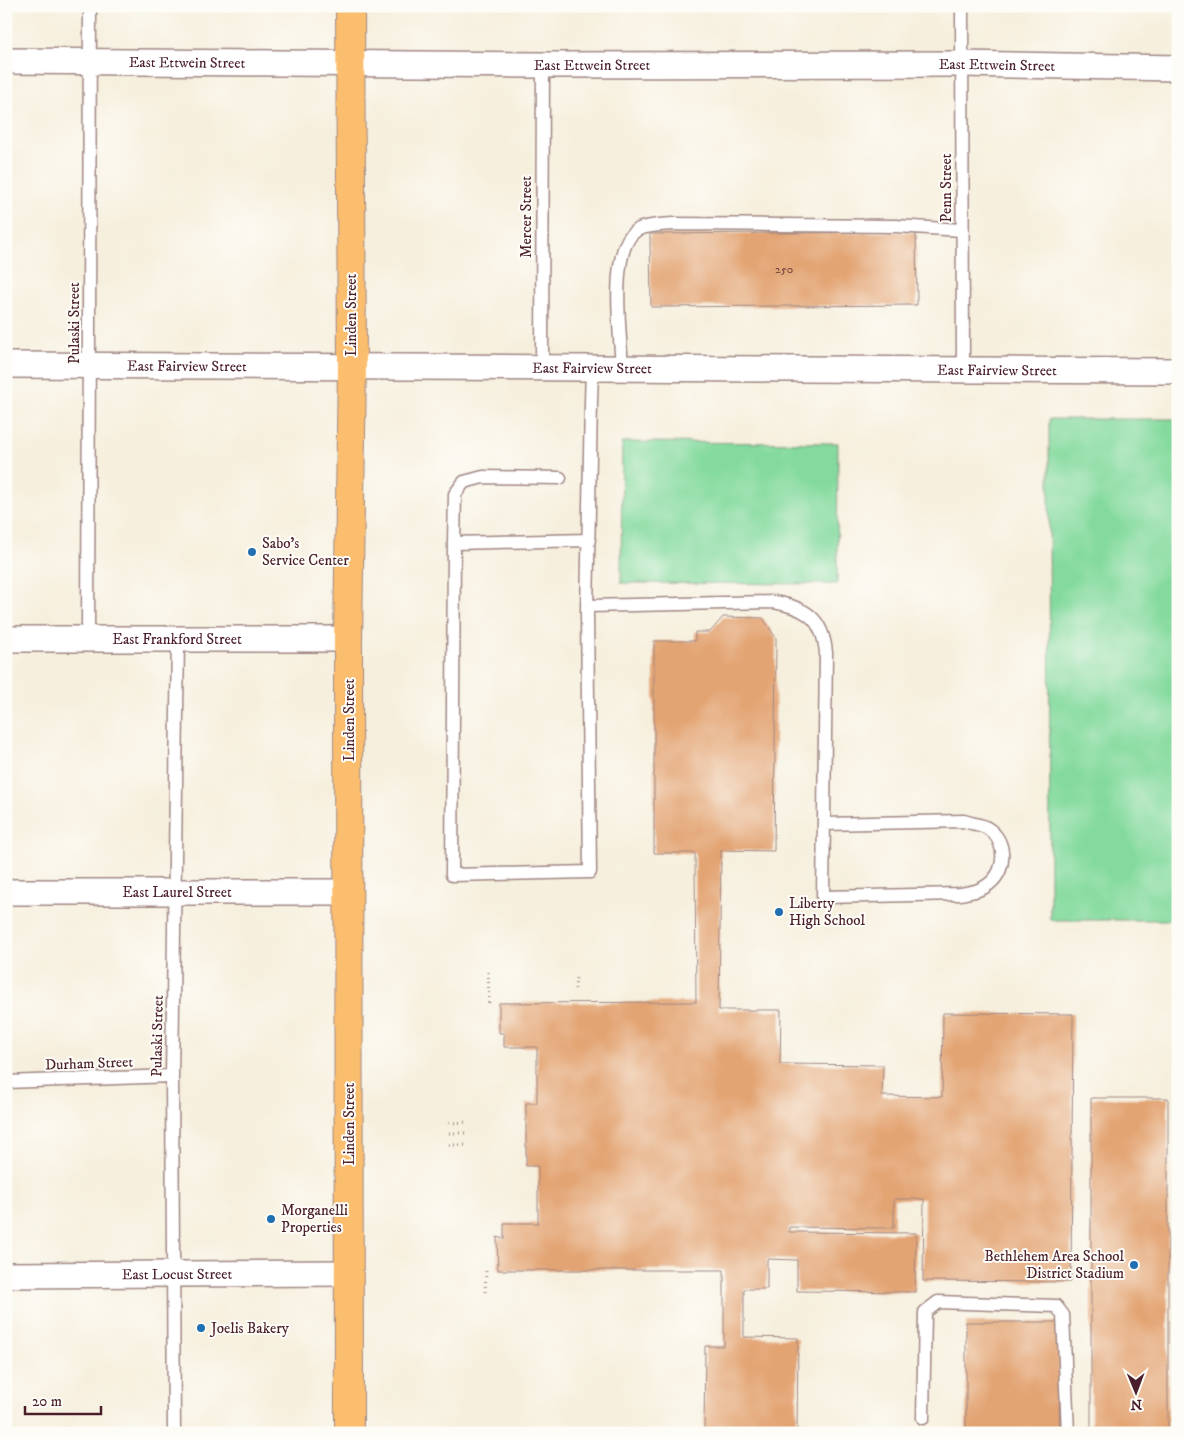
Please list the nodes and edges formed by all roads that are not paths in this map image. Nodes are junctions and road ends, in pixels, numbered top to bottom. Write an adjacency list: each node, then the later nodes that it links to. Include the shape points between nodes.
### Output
1 (90, 6): 5 (lane, Pulaski Street)
2 (350, 6): 6 (main road, Linden Street)
3 (962, 6): 7 (lane, Penn Street)
4 (6, 61): 5 (street, East Ettwein Street)
5 (90, 61): 6 (street, East Ettwein Street); 11 (lane, Pulaski Street)
6 (350, 64): 8 (street, East Ettwein Street); 13 (main road, Linden Street)
7 (962, 64): 8 (street, East Ettwein Street); 9 (street, East Ettwein Street); 10 (lane, Penn Street)
8 (543, 65): 15 (lane, Mercer Street)
9 (1178, 68)
10 (962, 230): 14 (lane, via 896,226 693,224 639,229 621,254); 17 (lane, Penn Street)
11 (90, 364): 12 (street, East Fairview Street); 13 (street, East Fairview Street); 24 (lane, Pulaski Street)
12 (6, 365)
13 (352, 365): 15 (street, East Fairview Street); 26 (main road, Linden Street)
14 (622, 368): 16 (street, East Fairview Street); 17 (street, East Fairview Street)
15 (542, 369): 16 (street, East Fairview Street)
16 (592, 369): 20 (lane)
17 (963, 369): 18 (street, East Fairview Street)
18 (1178, 371)
19 (560, 478): 21 (lane, via 483,477 464,482 455,494)
20 (589, 540): 21 (lane); 22 (lane)
21 (454, 543): 22 (lane, via 452,875 590,872)
22 (588, 606): 27 (lane, via 774,602 795,605 817,622 825,636 826,654)
23 (6, 639): 24 (street, East Frankford Street)
24 (88, 639): 25 (street, East Frankford Street)
25 (178, 639): 26 (street, East Frankford Street); 30 (lane, Pulaski Street)
26 (348, 639): 29 (main road, Linden Street)
27 (824, 824): 27 (lane, via 823,897 978,891 991,883 1002,864 1003,849 997,836 984,826 964,821)
28 (6, 892): 30 (street, East Laurel Street)
29 (349, 892): 30 (street, East Laurel Street); 33 (main road, Linden Street)
30 (175, 893): 31 (lane, Pulaski Street)
31 (172, 1076): 32 (lane, Durham Street); 35 (lane, Pulaski Street)
32 (6, 1082)
33 (349, 1273): 35 (street, East Locust Street); 38 (main road, Linden Street)
34 (6, 1274): 35 (street, East Locust Street)
35 (174, 1275): 37 (lane, Pulaski Street)
36 (923, 1418): 39 (lane, via 925,1312 938,1302 1056,1306 1063,1315)
37 (174, 1433)
38 (350, 1433)
39 (1068, 1433)

